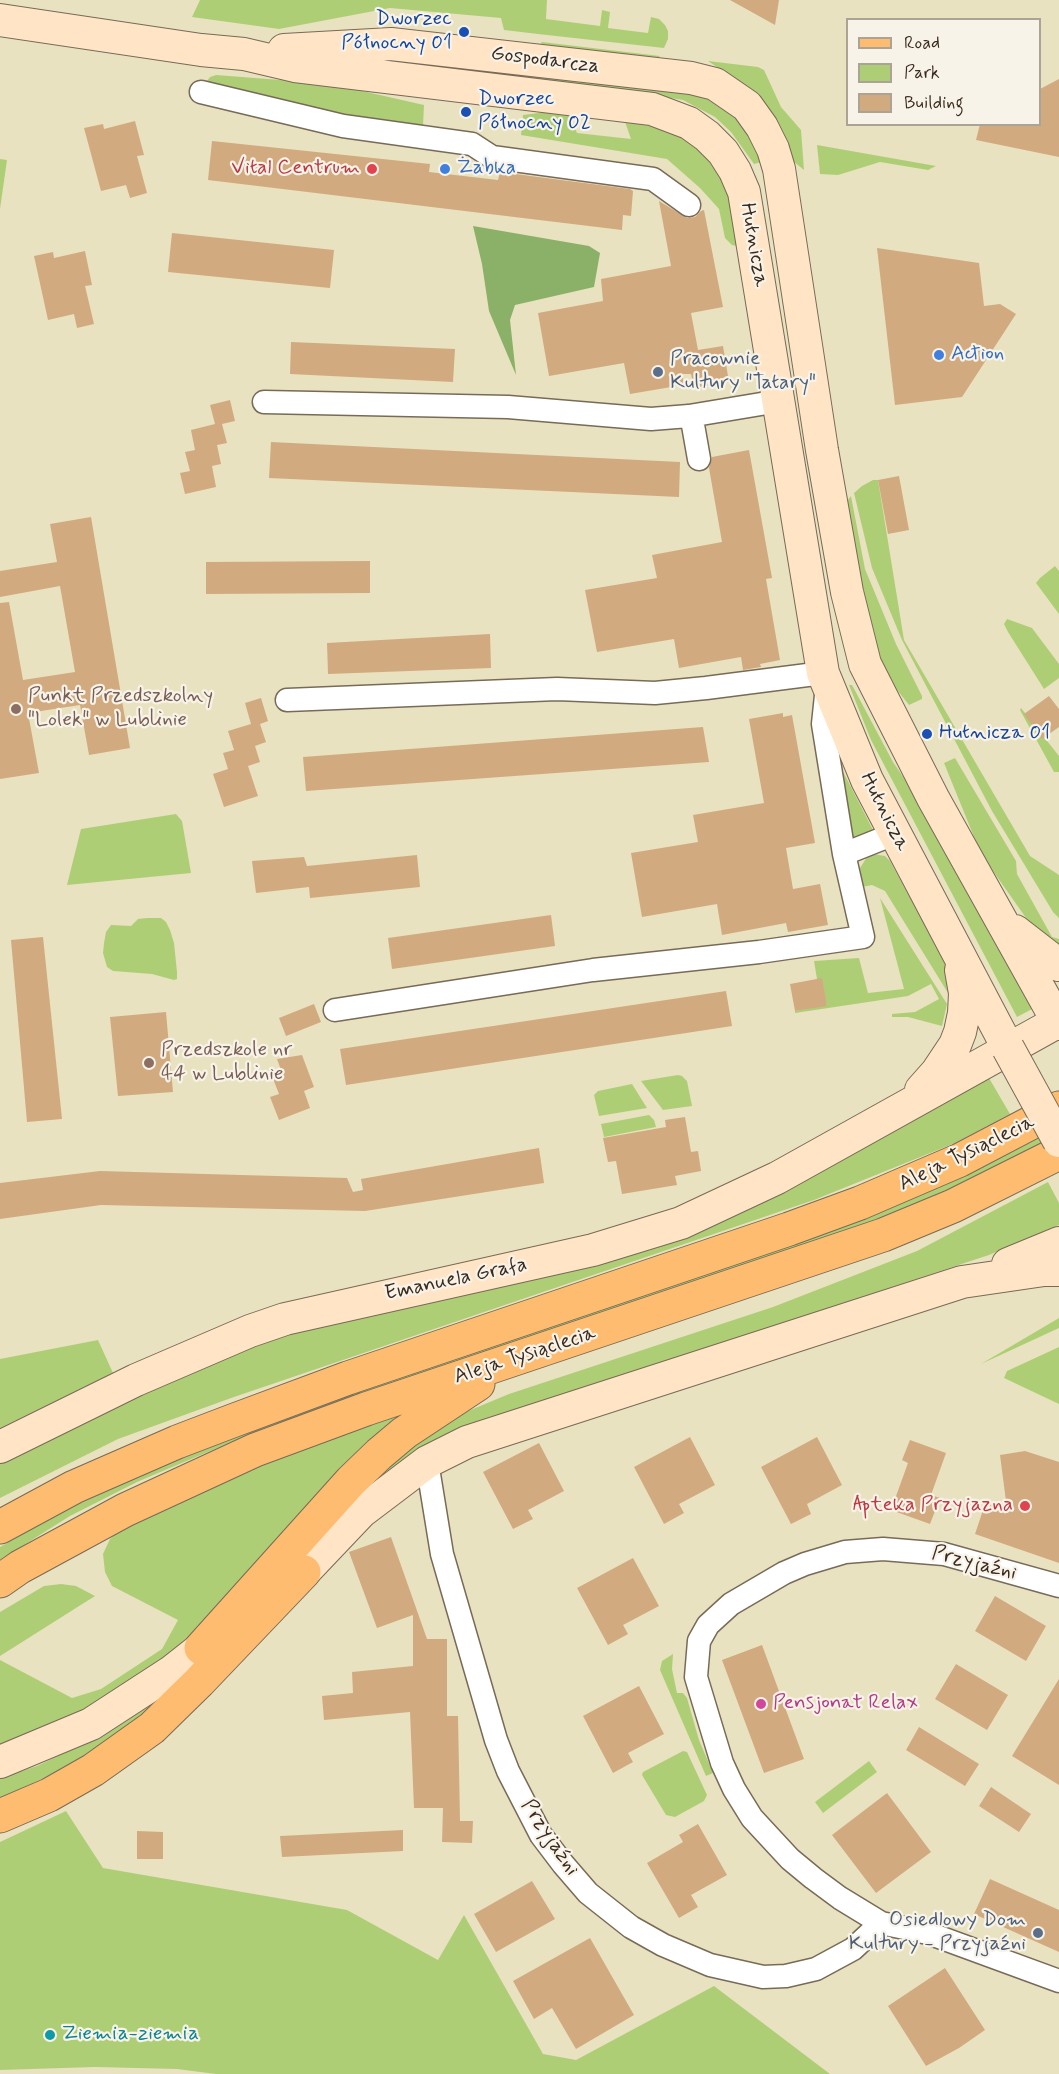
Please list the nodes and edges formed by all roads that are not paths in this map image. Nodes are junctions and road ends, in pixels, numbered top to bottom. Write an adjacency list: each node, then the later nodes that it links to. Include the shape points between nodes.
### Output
1 (0, 20): 2 (street, Gospodarcza)
2 (244, 54): 4 (street, Gospodarcza, via 391,44 716,84 747,106 762,127 773,149); 5 (street, Gospodarcza, via 296,66 652,109 689,123 707,136 723,152)
3 (201, 92): 6 (street, via 342,126 472,144 492,157 653,179)
4 (782, 190): 5 (street, Hutnicza); 10 (street, Hutnicza)
5 (744, 192): 7 (street, Hutnicza)
6 (689, 205)
7 (778, 401): 8 (street, via 651,419 508,407); 11 (street, Hutnicza)
8 (264, 402)
9 (693, 425): 12 (street)
10 (822, 450): 11 (street); 17 (street, Hutnicza, via 850,609 865,664 933,798)
11 (787, 455): 13 (street, Hutnicza)
12 (699, 459)
13 (825, 679): 14 (street, via 656,693 557,689); 15 (street, Hutnicza); 16 (street, via 823,724)
14 (287, 700)
15 (894, 834): 16 (street); 18 (street, Hutnicza)
16 (844, 854): 20 (street, via 863,937 592,970)
17 (1003, 921): 19 (street); 21 (street, Hutnicza)
18 (959, 958): 22 (street, Hutnicza); 23 (street, via 965,993 960,1032 936,1072)
19 (1059, 965)
20 (335, 1010)
21 (1058, 1022): 22 (street)
22 (1008, 1048): 23 (street, Emanuela Grafa); 25 (street, Hutnicza, bridge)
23 (908, 1104): 31 (street, Emanuela Grafa, via 777,1178 681,1223 593,1250 285,1319 147,1375)
24 (1059, 1108): 33 (main road, Aleja Tysiąclecia, via 916,1181 789,1229 348,1378 210,1429 74,1487)
25 (1059, 1141)
26 (1059, 1153): 30 (main road, Aleja Tysiąclecia, via 953,1206 882,1235)
27 (1059, 1243): 29 (street)
28 (1059, 1270): 29 (street)
29 (962, 1282): 32 (street, via 488,1434)
30 (514, 1360): 35 (main road, Aleja Tysiąclecia, via 246,1454 125,1510); 37 (main road, via 379,1454)
31 (0, 1447)
32 (427, 1462): 34 (street, via 361,1512); 40 (street, Przyjaźni, via 442,1554 496,1740 541,1835 588,1893 631,1927 663,1945 710,1965 763,1977 816,1969 853,1949)
33 (0, 1527)
34 (304, 1572): 37 (street); 39 (main road, via 152,1728 84,1775)
35 (0, 1581)
36 (1059, 1586): 40 (street, Przyjaźni, via 944,1554 883,1549 846,1552 805,1564 730,1604 708,1625 699,1641 696,1677 722,1763 752,1818 790,1859 840,1898)
37 (201, 1648): 38 (street, via 147,1689 91,1724)
38 (0, 1762)
39 (0, 1816)
40 (881, 1923): 41 (street, Przyjaźni, via 928,1933)
41 (1059, 1981)

